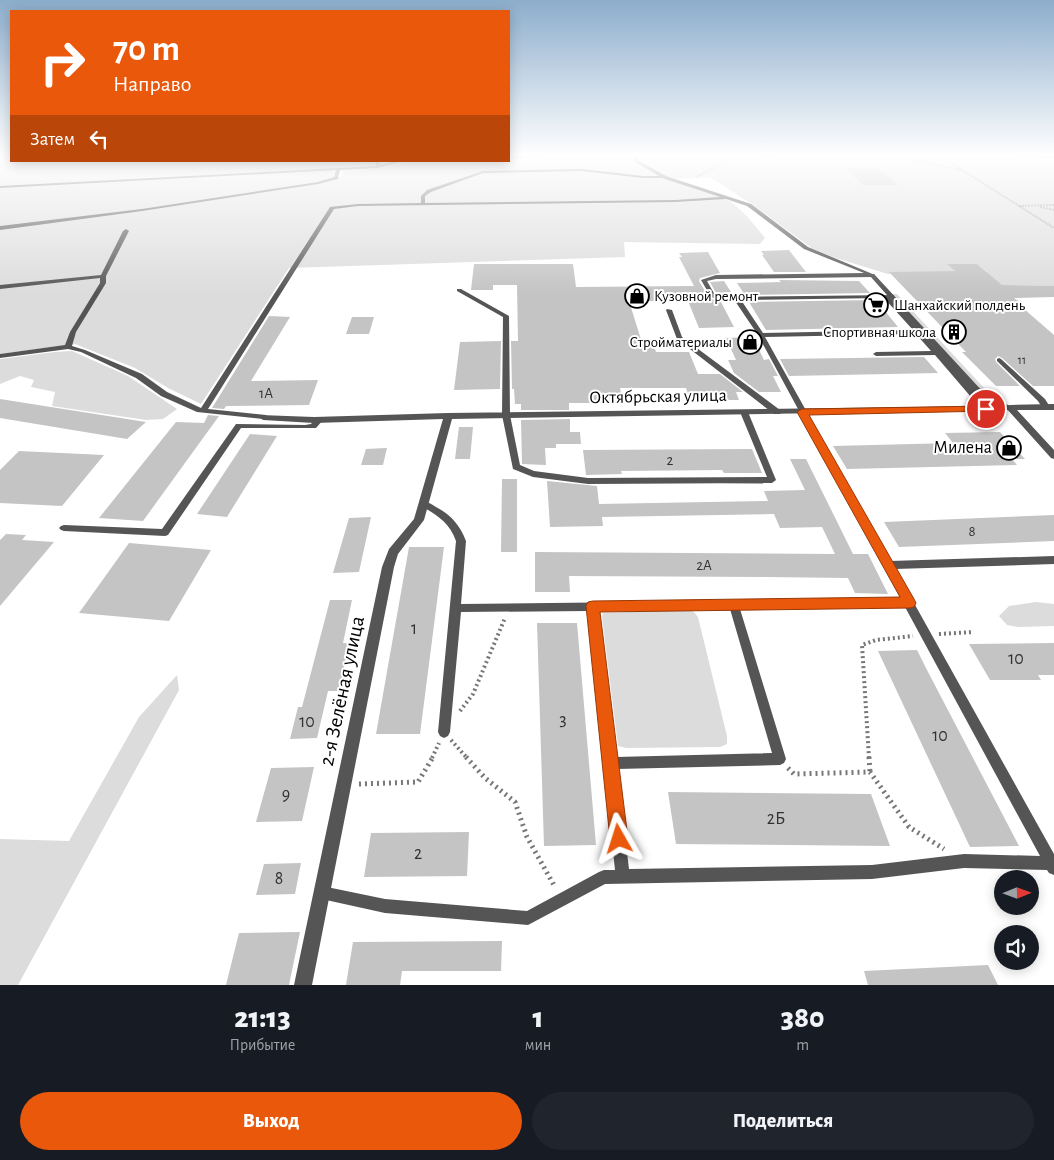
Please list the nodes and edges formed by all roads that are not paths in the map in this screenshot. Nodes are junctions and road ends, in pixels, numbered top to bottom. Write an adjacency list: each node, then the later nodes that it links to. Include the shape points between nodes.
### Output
1 (192, 202): 5 (lane)
2 (594, 202): 4 (lane)
3 (739, 202): 7 (lane, via 749,205 806,248)
4 (423, 204): 24 (lane, via 332,208)
5 (0, 228)
6 (126, 231): 8 (lane)
7 (872, 275): 11 (street); 12 (lane, via 716,277 704,280 713,296)
8 (104, 276): 9 (lane); 16 (lane)
9 (0, 287)
10 (459, 290): 28 (lane, via 506,316)
11 (888, 296): 12 (lane); 14 (lane); 22 (street, via 982,396)
12 (737, 299): 15 (lane)
13 (669, 310): 26 (lane, via 680,338)
14 (918, 332): 15 (lane); 17 (lane)
15 (761, 335): 27 (lane)
16 (68, 347): 19 (lane); 24 (lane, via 139,376 164,394)
17 (936, 353): 18 (lane); 23 (lane)
18 (876, 354)
19 (0, 356)
20 (999, 360): 21 (lane)
21 (1050, 407): 22 (street, Октябрьская улица)
22 (1010, 408): 23 (street, Октябрьская улица); 32 (street)
23 (986, 409): 27 (street, Октябрьская улица)
24 (203, 410): 30 (lane)
25 (744, 412): 26 (street, Октябрьская улица); 28 (street, Октябрьская улица); 28 (lane, via 772,480 588,481 533,474 516,467)
26 (777, 412): 27 (street, Октябрьская улица)
27 (802, 412): 36 (lane)
28 (506, 415): 29 (street, Октябрьская улица)
29 (448, 416): 31 (street, Октябрьская улица); 33 (street, 2-я Зелёная улица)
30 (263, 417): 31 (street, Октябрьская улица)
31 (319, 420): 34 (lane, via 313,426 305,427 239,426 165,533)
32 (1054, 456)
33 (424, 504): 40 (lane, via 448,517 458,531 461,541); 46 (street, 2-я Зелёная улица, via 419,520 390,560)
34 (64, 528)
35 (1054, 560): 36 (lane)
36 (888, 565): 37 (lane)
37 (910, 603): 38 (lane); 44 (lane)
38 (734, 605): 39 (lane); 42 (lane)
39 (593, 606): 40 (lane); 43 (lane)
40 (456, 608): 41 (lane)
41 (444, 732)
42 (780, 759): 43 (lane)
43 (610, 763): 45 (lane)
44 (1053, 865): 45 (lane, via 964,861 872,872)
45 (623, 876): 46 (lane, via 604,877 528,918 385,906)
46 (322, 893): 47 (street, 2-я Зелёная улица)
47 (303, 985)

